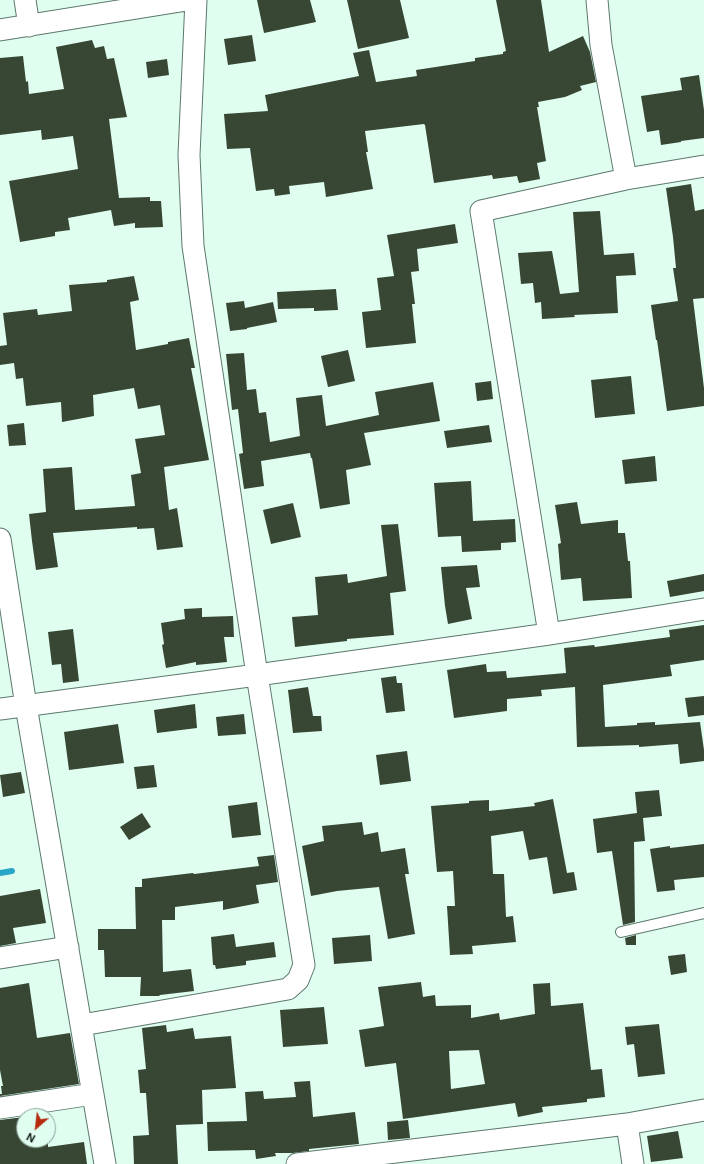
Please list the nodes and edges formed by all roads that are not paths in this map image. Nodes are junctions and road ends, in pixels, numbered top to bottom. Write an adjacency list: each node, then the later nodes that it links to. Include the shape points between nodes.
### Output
1 (25, 0): 5 (street)
2 (187, 0): 5 (street)
3 (196, 0): 12 (street, via 189,155 193,246)
4 (597, 0): 8 (street, via 601,45)
5 (29, 26): 6 (street)
6 (0, 30)
7 (704, 166): 8 (street)
8 (626, 179): 11 (street, via 481,211)
9 (0, 539): 13 (street)
10 (704, 609): 11 (street)
11 (549, 634): 12 (street)
12 (258, 675): 13 (street); 19 (street, via 304,965 298,980 288,989)
13 (26, 706): 14 (street); 17 (street)
14 (0, 710)
15 (704, 913): 16 (lane)
16 (621, 932)
17 (68, 947): 18 (street); 19 (street)
18 (0, 958)
19 (82, 1024): 20 (street)
20 (93, 1094): 21 (street); 24 (street)
21 (0, 1108)
22 (704, 1110): 23 (street)
23 (627, 1124): 25 (street); 26 (street)
24 (105, 1164)
25 (297, 1164)
26 (633, 1164)

